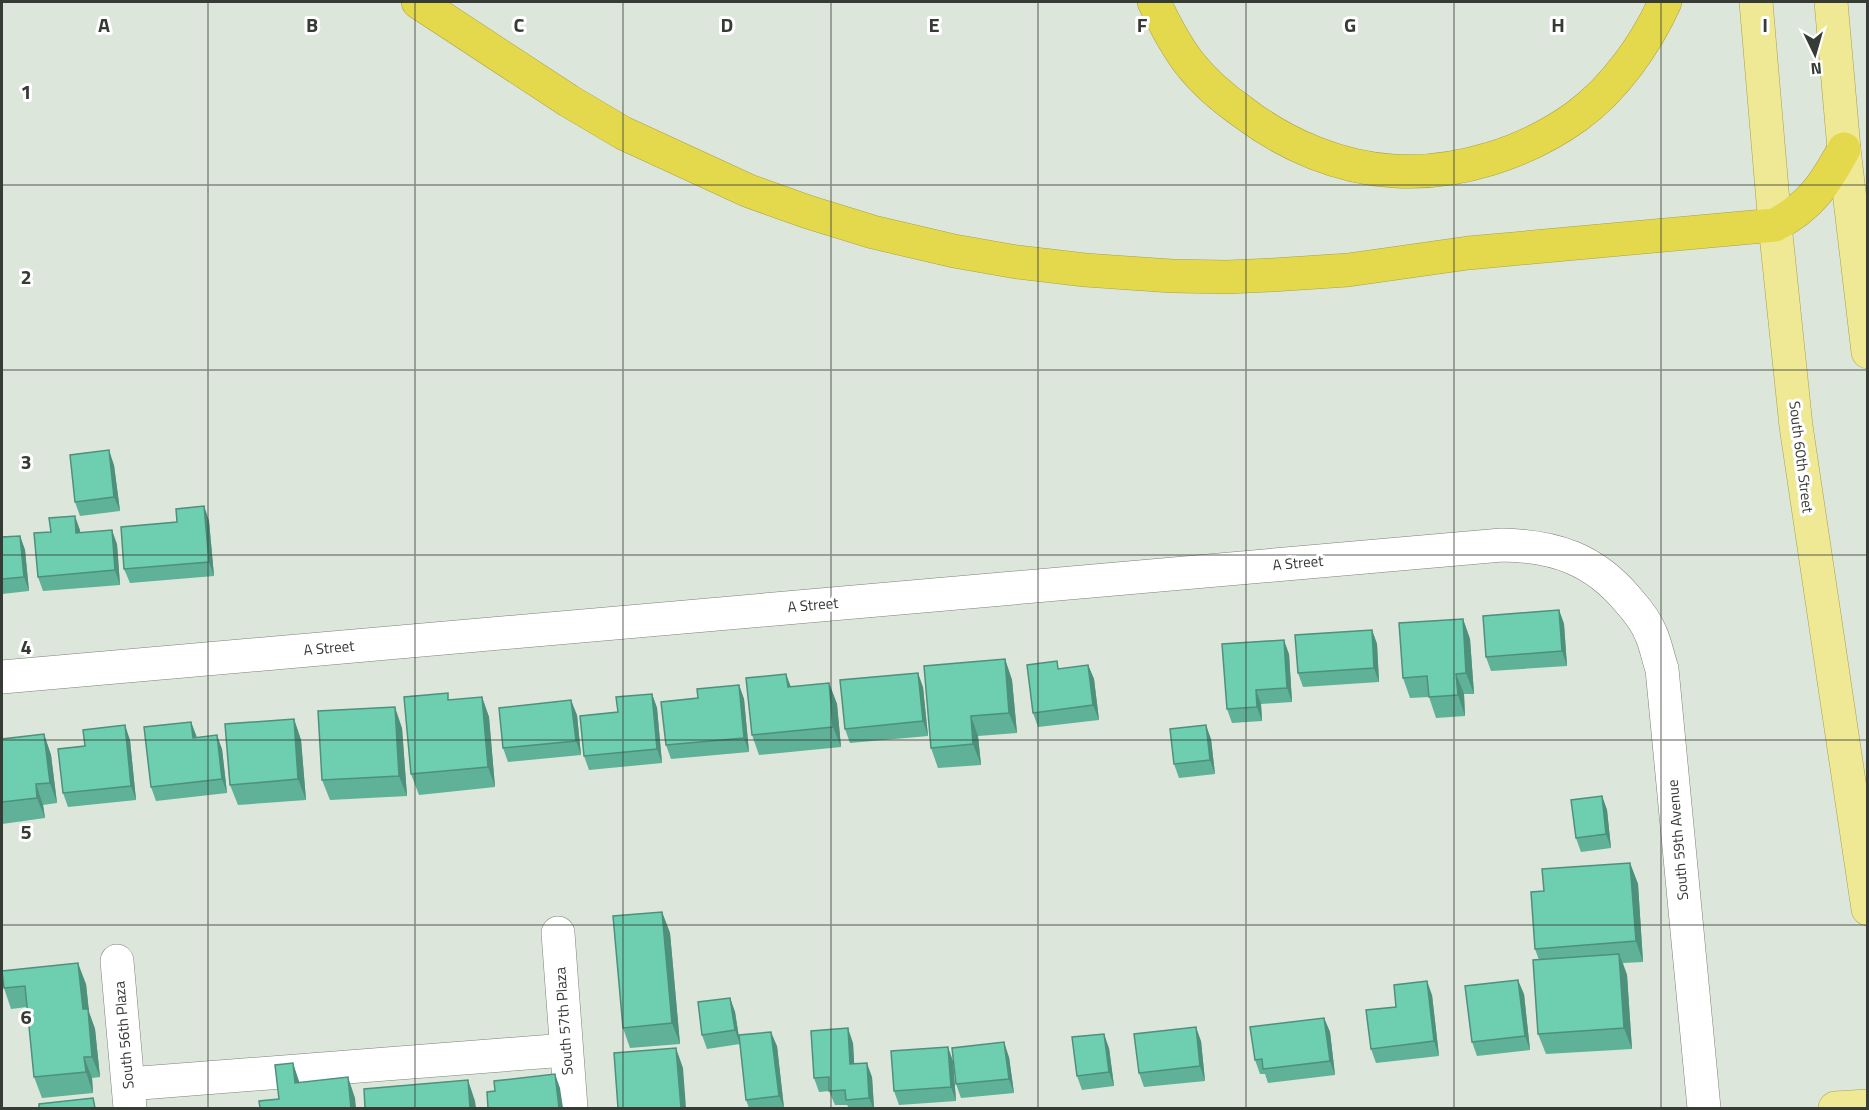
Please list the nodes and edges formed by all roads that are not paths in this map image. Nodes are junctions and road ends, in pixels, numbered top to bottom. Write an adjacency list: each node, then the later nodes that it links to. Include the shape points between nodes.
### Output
1 (417, 2): 7 (highway, via 623,133 748,191 873,232 1007,260 1172,276 1272,275)
2 (1154, 2): 3 (highway, via 1190,64 1222,97 1259,125 1301,148 1337,161 1394,171 1442,170 1488,160 1536,140 1577,116 1608,88 1637,51)
3 (1665, 2)
4 (1756, 2): 7 (main road, South 60th Street)
5 (1831, 2): 6 (main road)
6 (1844, 149): 7 (highway, via 1828,180 1806,206); 8 (main road)
7 (1775, 225): 11 (main road, South 60th Street, via 1796,426)
8 (1868, 352)
9 (1616, 585): 10 (street, A Street, via 1587,564 1558,551 1502,545); 18 (street, South 59th Avenue, via 1646,624 1662,669)
10 (2, 677)
11 (1868, 909)
12 (558, 933): 14 (street, South 57th Plaza)
13 (117, 961): 15 (street, South 56th Plaza)
14 (566, 1050): 15 (street); 17 (street, South 57th Plaza)
15 (129, 1096)
16 (1868, 1106): 19 (main road)
17 (571, 1108)
18 (1704, 1108)
19 (1834, 1108)

